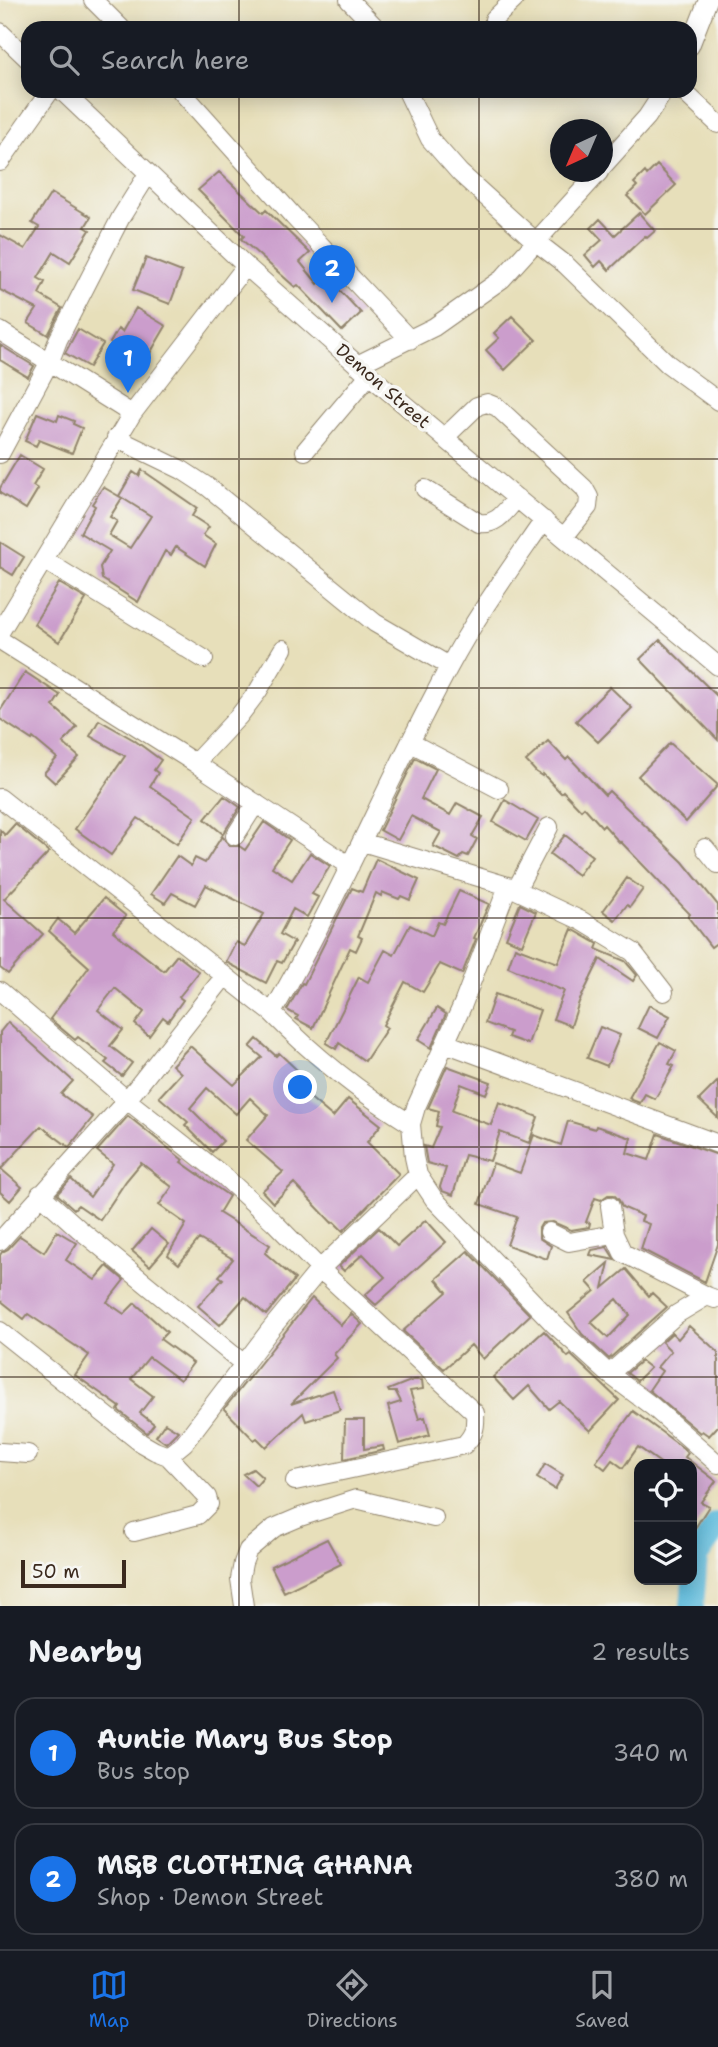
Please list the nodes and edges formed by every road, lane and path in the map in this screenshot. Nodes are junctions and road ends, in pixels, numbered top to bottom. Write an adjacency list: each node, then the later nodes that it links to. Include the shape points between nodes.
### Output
1 (93, 0): 6 (street)
2 (349, 0): 7 (street)
3 (514, 0): 5 (street)
4 (708, 0): 8 (street)
5 (494, 19)
6 (114, 21)
7 (369, 21)
8 (697, 28)
9 (0, 32): 10 (street)
10 (21, 52)
11 (45, 98): 19 (street)
12 (69, 98): 20 (street, Demon Street)
13 (187, 98): 25 (street)
14 (410, 98): 22 (street, via 438,150)
15 (659, 98): 18 (street)
16 (690, 98): 17 (street)
17 (718, 124)
18 (613, 156)
19 (0, 162)
20 (148, 174): 23 (street, Demon Street); 26 (street)
21 (590, 182): 22 (street)
22 (535, 241): 25 (street, via 502,279); 28 (street, via 668,364)
23 (246, 266): 27 (street, Demon Street); 29 (street)
24 (0, 331): 26 (street)
25 (410, 340): 27 (street)
26 (50, 361): 29 (street); 33 (street)
27 (363, 370): 31 (street, Demon Street); 32 (street)
28 (718, 401)
29 (132, 414): 30 (street)
30 (116, 438): 38 (street); 43 (street, via 208,487 375,623)
31 (444, 438): 35 (street, Demon Street); 37 (street, via 477,406 487,402 497,407 590,497)
32 (305, 451)
33 (0, 454)
34 (425, 489): 35 (street, via 488,524)
35 (517, 498): 36 (street, Demon Street)
36 (544, 520): 37 (street, Demon Street); 43 (street)
37 (564, 537): 44 (street, Demon Street)
38 (44, 560): 39 (street); 42 (street)
39 (0, 632)
40 (0, 640): 46 (street)
41 (284, 649): 46 (street, via 239,716)
42 (204, 659)
43 (449, 666): 45 (street)
44 (718, 666)
45 (411, 743): 47 (street); 52 (street)
46 (195, 763): 49 (street)
47 (499, 789)
48 (0, 798): 57 (street)
49 (256, 803): 51 (street); 55 (street)
50 (549, 827): 56 (street)
51 (235, 836)
52 (362, 842): 55 (street); 56 (street)
53 (705, 848): 54 (street)
54 (718, 864)
55 (350, 866): 60 (street)
56 (512, 888): 59 (street, via 582,921 633,952); 61 (street)
57 (224, 977): 60 (street); 62 (street)
58 (0, 991): 62 (street)
59 (664, 992)
60 (272, 1013): 63 (street, via 343,1078)
61 (445, 1043): 63 (street); 64 (street)
62 (127, 1100): 66 (street); 71 (street, via 226,1178)
63 (411, 1124): 65 (street)
64 (718, 1144)
65 (418, 1175): 71 (street); 75 (street, via 434,1199 544,1314)
66 (40, 1194): 68 (street); 74 (street)
67 (610, 1206): 70 (street)
68 (4, 1228)
69 (549, 1232): 70 (street, via 569,1242)
70 (614, 1234): 72 (street, via 623,1253)
71 (320, 1269): 74 (street); 80 (street, via 475,1413 476,1423 473,1437 464,1445)
72 (713, 1298): 75 (street, via 677,1314)
73 (0, 1331): 78 (street, via 141,1443)
74 (244, 1364): 78 (street, via 184,1443)
75 (609, 1374): 79 (street)
76 (0, 1452): 77 (street)
77 (28, 1454)
78 (168, 1456): 82 (street, via 209,1504 198,1514)
79 (718, 1464)
80 (295, 1481)
81 (434, 1518): 83 (street, via 356,1499 274,1528 248,1550 243,1563)
82 (134, 1532)
83 (244, 1606)

